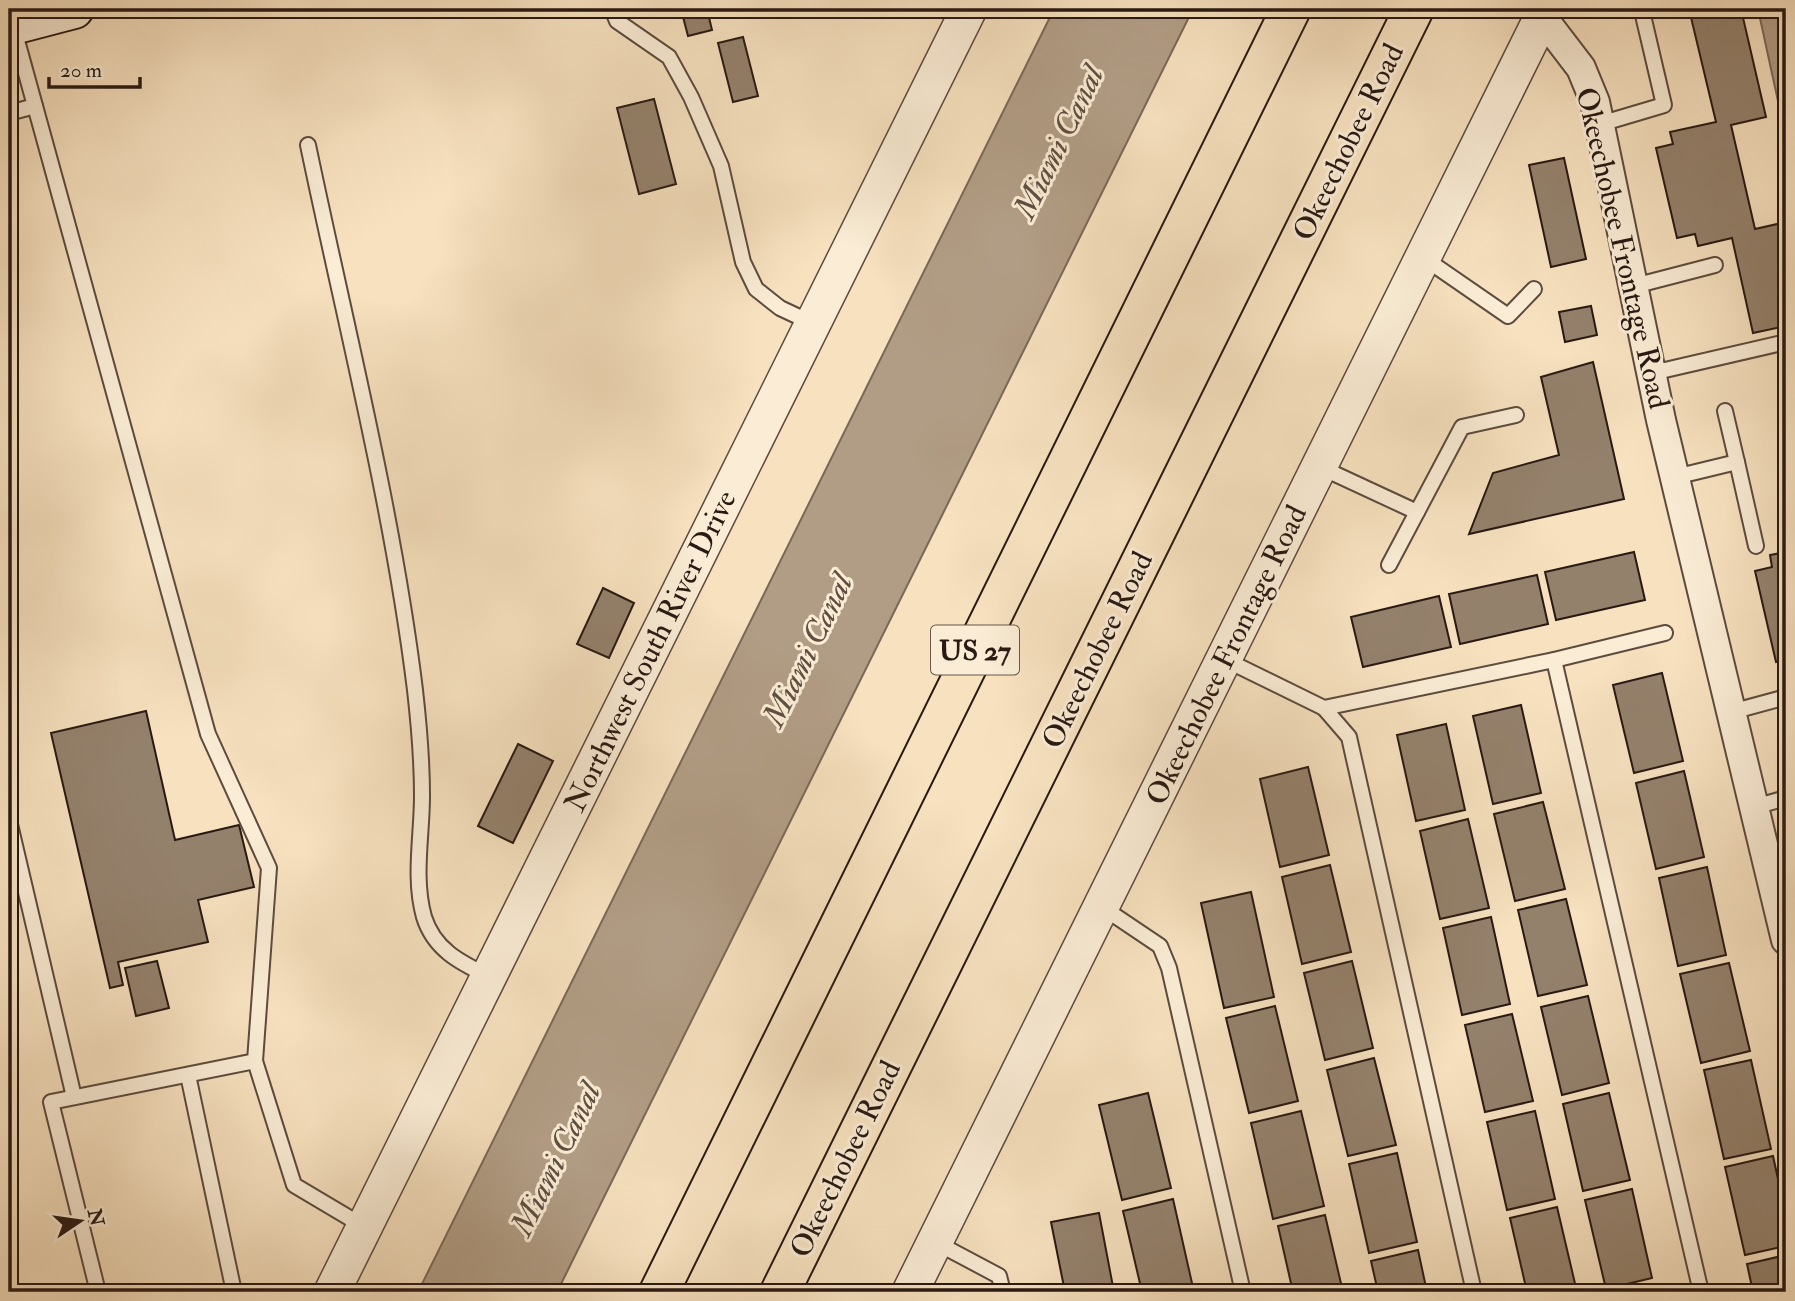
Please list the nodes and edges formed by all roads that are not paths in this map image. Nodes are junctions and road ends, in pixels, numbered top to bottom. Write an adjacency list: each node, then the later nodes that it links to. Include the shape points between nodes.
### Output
1 (74, 9): 8 (main road)
2 (612, 9): 17 (lane, via 617,21 669,57 691,97 721,166 743,262 756,289 780,308)
3 (969, 9): 17 (street, Northwest South River Drive)
4 (1291, 9): 48 (highway, US 27)
5 (1414, 9): 49 (highway, Okeechobee Road)
6 (1642, 11): 11 (lane, via 1664,105)
7 (1544, 13): 11 (street, Okeechobee Frontage Road, via 1581,68); 13 (street, Okeechobee Frontage Road)
8 (10, 20): 9 (lane)
9 (35, 106): 10 (lane); 40 (lane, via 208,734 268,868)
10 (9, 113)
11 (1600, 124): 15 (street, Okeechobee Frontage Road)
12 (308, 145): 39 (lane, via 387,524 415,690 422,795 418,892 435,942 455,960)
13 (1423, 257): 16 (lane, via 1508,316); 23 (street, Okeechobee Frontage Road)
14 (1715, 265): 15 (lane)
15 (1634, 286): 19 (street, Okeechobee Frontage Road)
16 (1534, 289)
17 (813, 324): 39 (street, Northwest South River Drive)
18 (1786, 342): 19 (lane)
19 (1652, 373): 24 (street, Okeechobee Frontage Road)
20 (1725, 411): 22 (lane)
21 (1516, 415): 25 (lane, via 1462,427)
22 (1737, 462): 24 (lane); 26 (lane)
23 (1319, 467): 25 (lane); 29 (street, Okeechobee Frontage Road)
24 (1675, 477): 33 (street, Okeechobee Frontage Road)
25 (1417, 512): 27 (lane)
26 (1756, 546)
27 (1389, 565)
28 (1665, 632): 30 (lane)
29 (1224, 659): 32 (lane); 37 (street, Okeechobee Frontage Road)
30 (1554, 660): 32 (lane); 54 (lane)
31 (1786, 696): 33 (lane)
32 (1324, 708): 53 (lane, via 1349,737)
33 (1731, 712): 35 (street, Okeechobee Frontage Road)
34 (1786, 798): 35 (lane)
35 (1754, 807): 38 (street, Okeechobee Frontage Road)
36 (9, 820): 42 (lane)
37 (1101, 906): 44 (street, Okeechobee Frontage Road); 52 (lane, via 1160,946 1169,968)
38 (1785, 933)
39 (489, 976): 43 (street, Northwest South River Drive)
40 (256, 1061): 41 (lane); 43 (lane, via 294,1185)
41 (188, 1074): 42 (lane); 46 (lane)
42 (74, 1097): 45 (lane, via 51,1102)
43 (365, 1226): 47 (street, Northwest South River Drive)
44 (935, 1242): 50 (street, Okeechobee Frontage Road); 51 (lane, via 999,1276)
45 (98, 1292)
46 (234, 1292)
47 (332, 1292)
48 (659, 1292)
49 (779, 1292)
50 (910, 1292)
51 (1003, 1292)
52 (1243, 1292)
53 (1474, 1292)
54 (1701, 1292)

